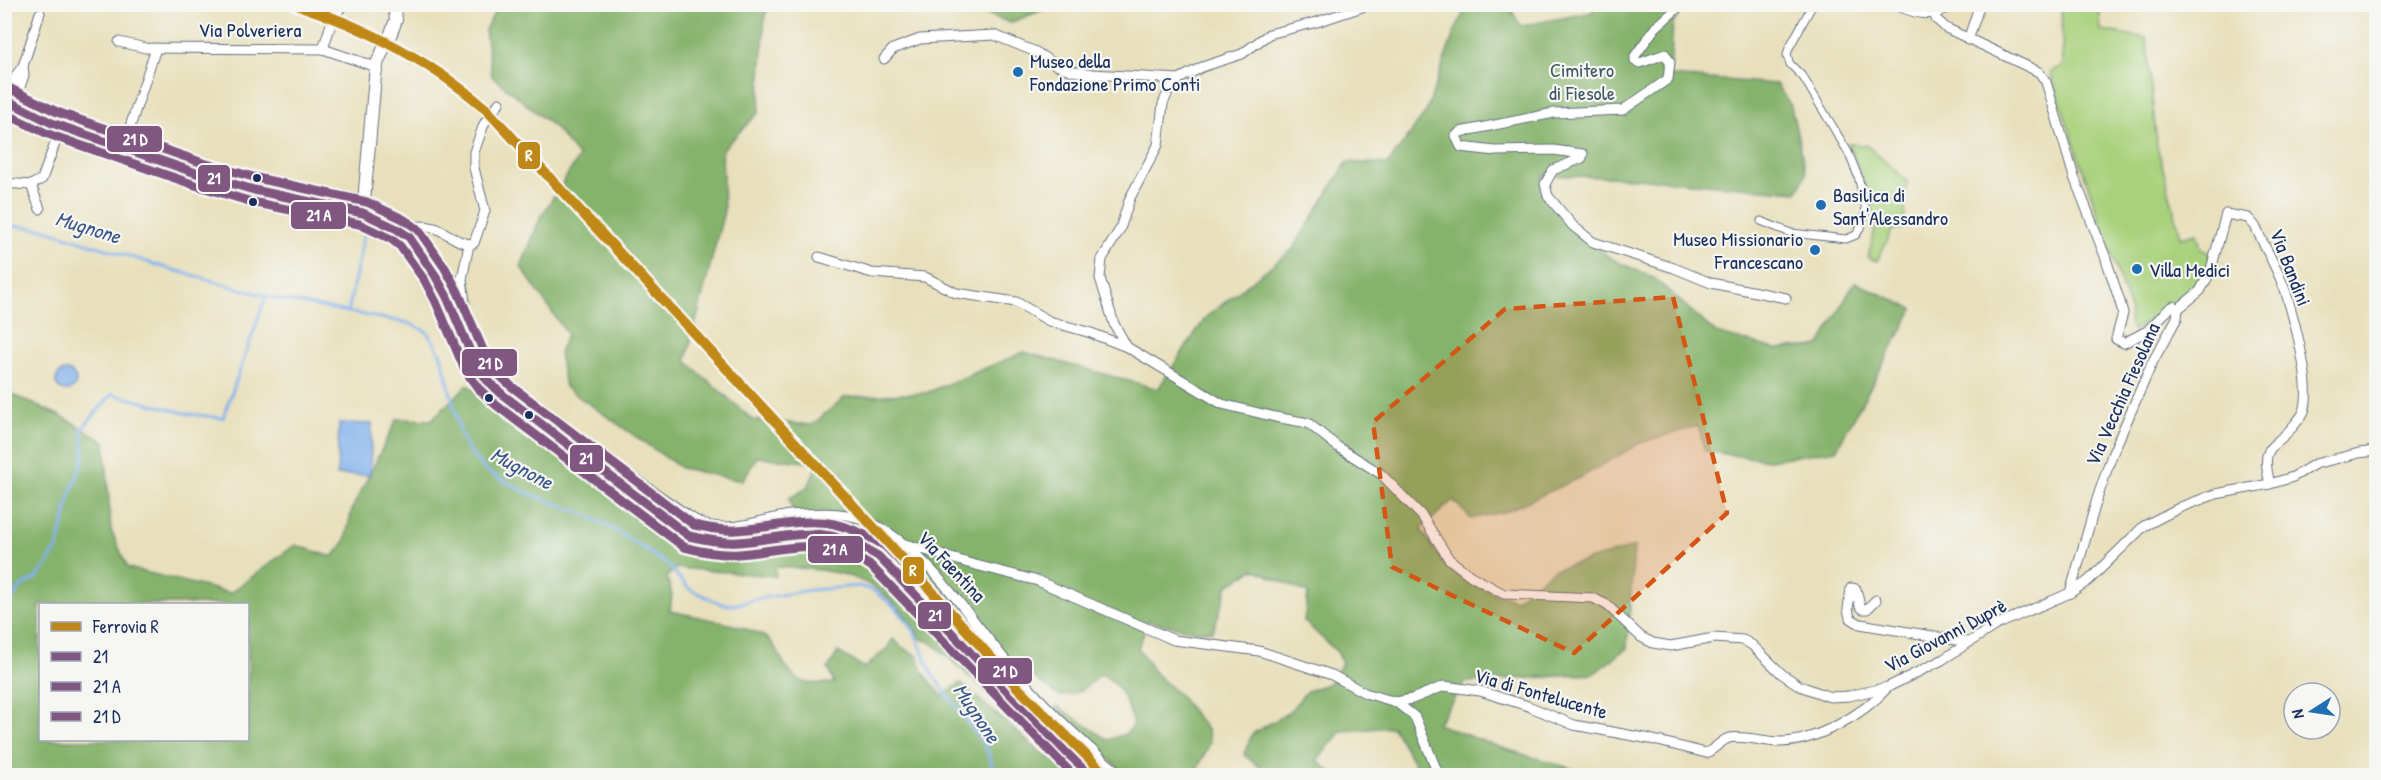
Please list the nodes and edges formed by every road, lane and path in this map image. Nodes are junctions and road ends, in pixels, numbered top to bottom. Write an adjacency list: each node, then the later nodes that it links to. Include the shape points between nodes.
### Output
1 (344, 4): 14 (street, via 334,17)
2 (394, 4): 16 (street, via 396,20)
3 (1371, 4): 17 (street, via 1269,34 1242,54)
4 (1682, 4): 30 (street, via 1655,28 1635,56 1640,63 1665,54 1670,62 1668,79 1623,110 1554,113 1456,136 1461,147 1583,154 1582,158 1553,170 1545,184 1548,196 1572,226 1593,242 1711,283)
5 (1813, 4): 26 (street, via 1787,56 1848,152 1866,210 1862,227 1846,239 1791,233)
6 (1900, 4): 9 (main road, via 1922,12)
7 (1949, 4): 9 (main road)
8 (1980, 4): 11 (street)
9 (1934, 11): 11 (street, Via Vecchia Fiesolana, via 1941,25)
10 (40, 13): 18 (street, via 23,66 24,75)
11 (1968, 40): 31 (street, Via Vecchia Fiesolana, via 2039,72 2046,82 2074,177 2120,302 2122,313 2116,339 2124,344 2146,331 2170,308)
12 (119, 42): 13 (street, Via Polveriera)
13 (156, 48): 14 (street, Via Polveriera); 21 (street)
14 (323, 49): 16 (street, Via Polveriera)
15 (884, 59): 17 (street, via 893,49 921,39 994,35 1072,71)
16 (376, 67): 25 (street)
17 (1179, 79): 33 (street, via 1164,98 1161,132 1152,158 1102,259 1101,282 1114,324)
18 (9, 100): 20 (main road, Via Faentina)
19 (499, 103): 28 (street, via 484,124 474,152 485,211 474,243)
20 (61, 127): 21 (main road, Via Faentina); 23 (street, via 42,179)
21 (123, 148): 25 (main road, Via Faentina, via 240,187)
22 (4, 183): 23 (street)
23 (31, 185): 24 (street)
24 (40, 209)
25 (363, 213): 27 (main road, Via Faentina)
26 (1761, 221)
27 (397, 229): 28 (street, via 434,228); 32 (main road, Via Faentina, via 409,237 435,275)
28 (469, 245): 32 (street, via 462,279 466,311)
29 (819, 256): 33 (street, Via Giovanni Duprè, via 872,273 925,277 956,293 1016,302 1049,321)
30 (1786, 298)
31 (2178, 309): 36 (street, Via Bandini, via 2200,291 2210,273 2226,214 2248,218 2285,292 2307,388 2304,412 2269,449 2266,466); 38 (street, Via Vecchia Fiesolana, via 2112,454)
32 (463, 334): 34 (main road, Via Faentina, via 487,380)
33 (1127, 347): 41 (street, Via Giovanni Duprè, via 1222,404 1308,423 1381,474 1422,516 1449,559 1504,594 1600,600 1641,637 1662,645 1714,638 1743,640 1790,681 1822,695 1849,696)
34 (543, 427): 37 (street, Via Faentina, via 551,423 574,436 700,523 730,527 790,515 845,514 879,526); 43 (main road, Via Faentina, via 683,532 700,540 732,542 820,534 865,546)
35 (2376, 451): 36 (street, via 2315,464)
36 (2270, 484): 38 (street, via 2216,494 2144,526 2088,581)
37 (905, 544): 42 (street, via 1038,580 1174,640 1258,651 1332,675 1365,693); 44 (street, Via Faentina, via 1053,713)
38 (2070, 593): 40 (street, Via Giovanni Duprè, via 1996,625)
39 (1876, 600): 40 (street, via 1863,609 1856,589 1851,588 1850,618 1860,624)
40 (1968, 642): 41 (street, Via Giovanni Duprè)
41 (1888, 687): 42 (street, Via di Fontelucente, via 1875,702 1817,735 1788,741 1729,738 1706,753 1574,725 1480,691 1444,686)
42 (1396, 702): 45 (street, via 1415,717)
43 (1093, 776)
44 (1122, 776)
45 (1440, 776)

